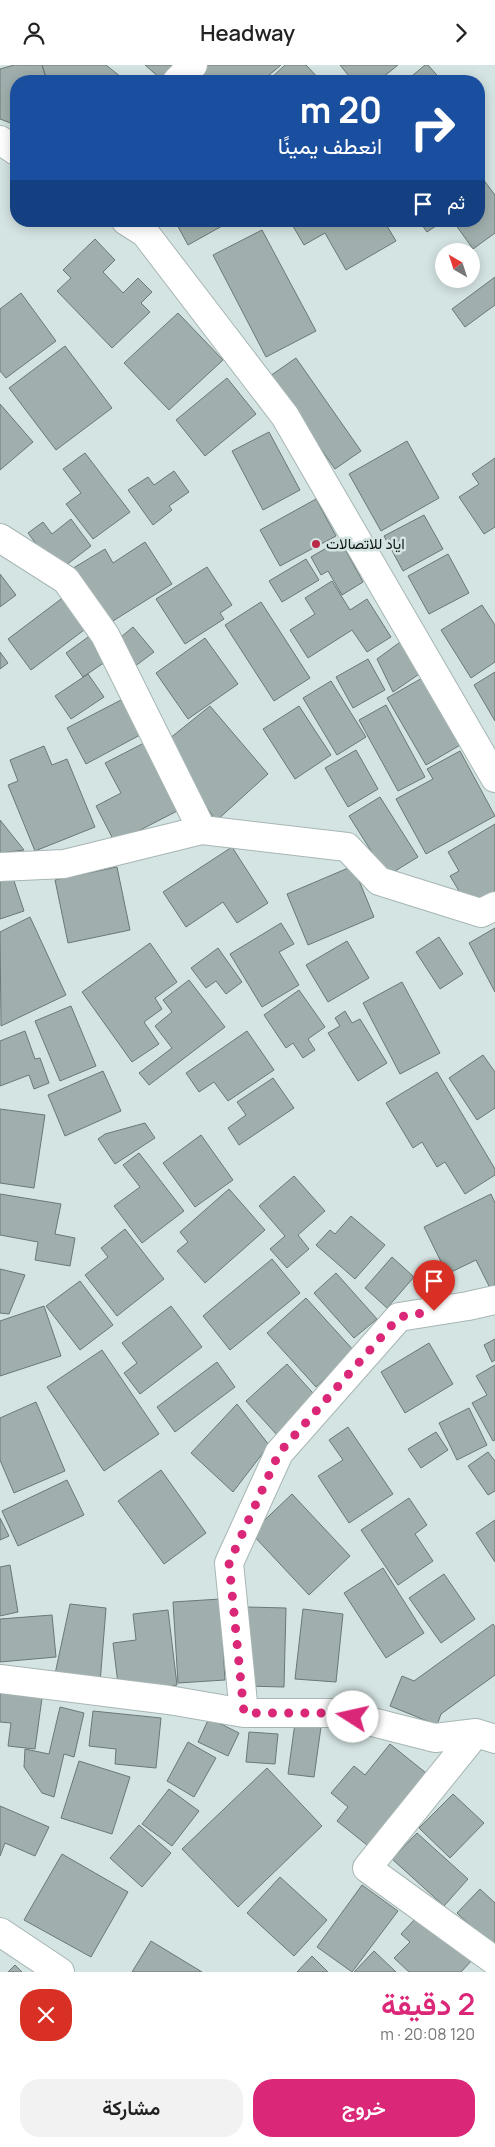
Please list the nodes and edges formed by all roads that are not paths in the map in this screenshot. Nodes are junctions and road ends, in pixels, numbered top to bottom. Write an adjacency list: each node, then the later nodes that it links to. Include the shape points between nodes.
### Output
1 (193, 65): 2 (street)
2 (183, 75)
3 (136, 227): 5 (street, via 145,233 285,416)
4 (0, 538): 6 (street, via 66,580 105,635)
5 (495, 778)
6 (202, 831): 7 (street, via 64,864); 8 (street, via 347,847 379,881 481,913)
7 (0, 867)
8 (495, 906)
9 (495, 1299): 11 (street, via 399,1317 279,1453 229,1563)
10 (0, 1679): 11 (street, via 169,1700)
11 (244, 1713): 12 (street, via 336,1713 436,1738)
12 (485, 1736): 14 (street, via 368,1868)
13 (2, 1936): 15 (street)
14 (495, 1961)
15 (60, 1972)

